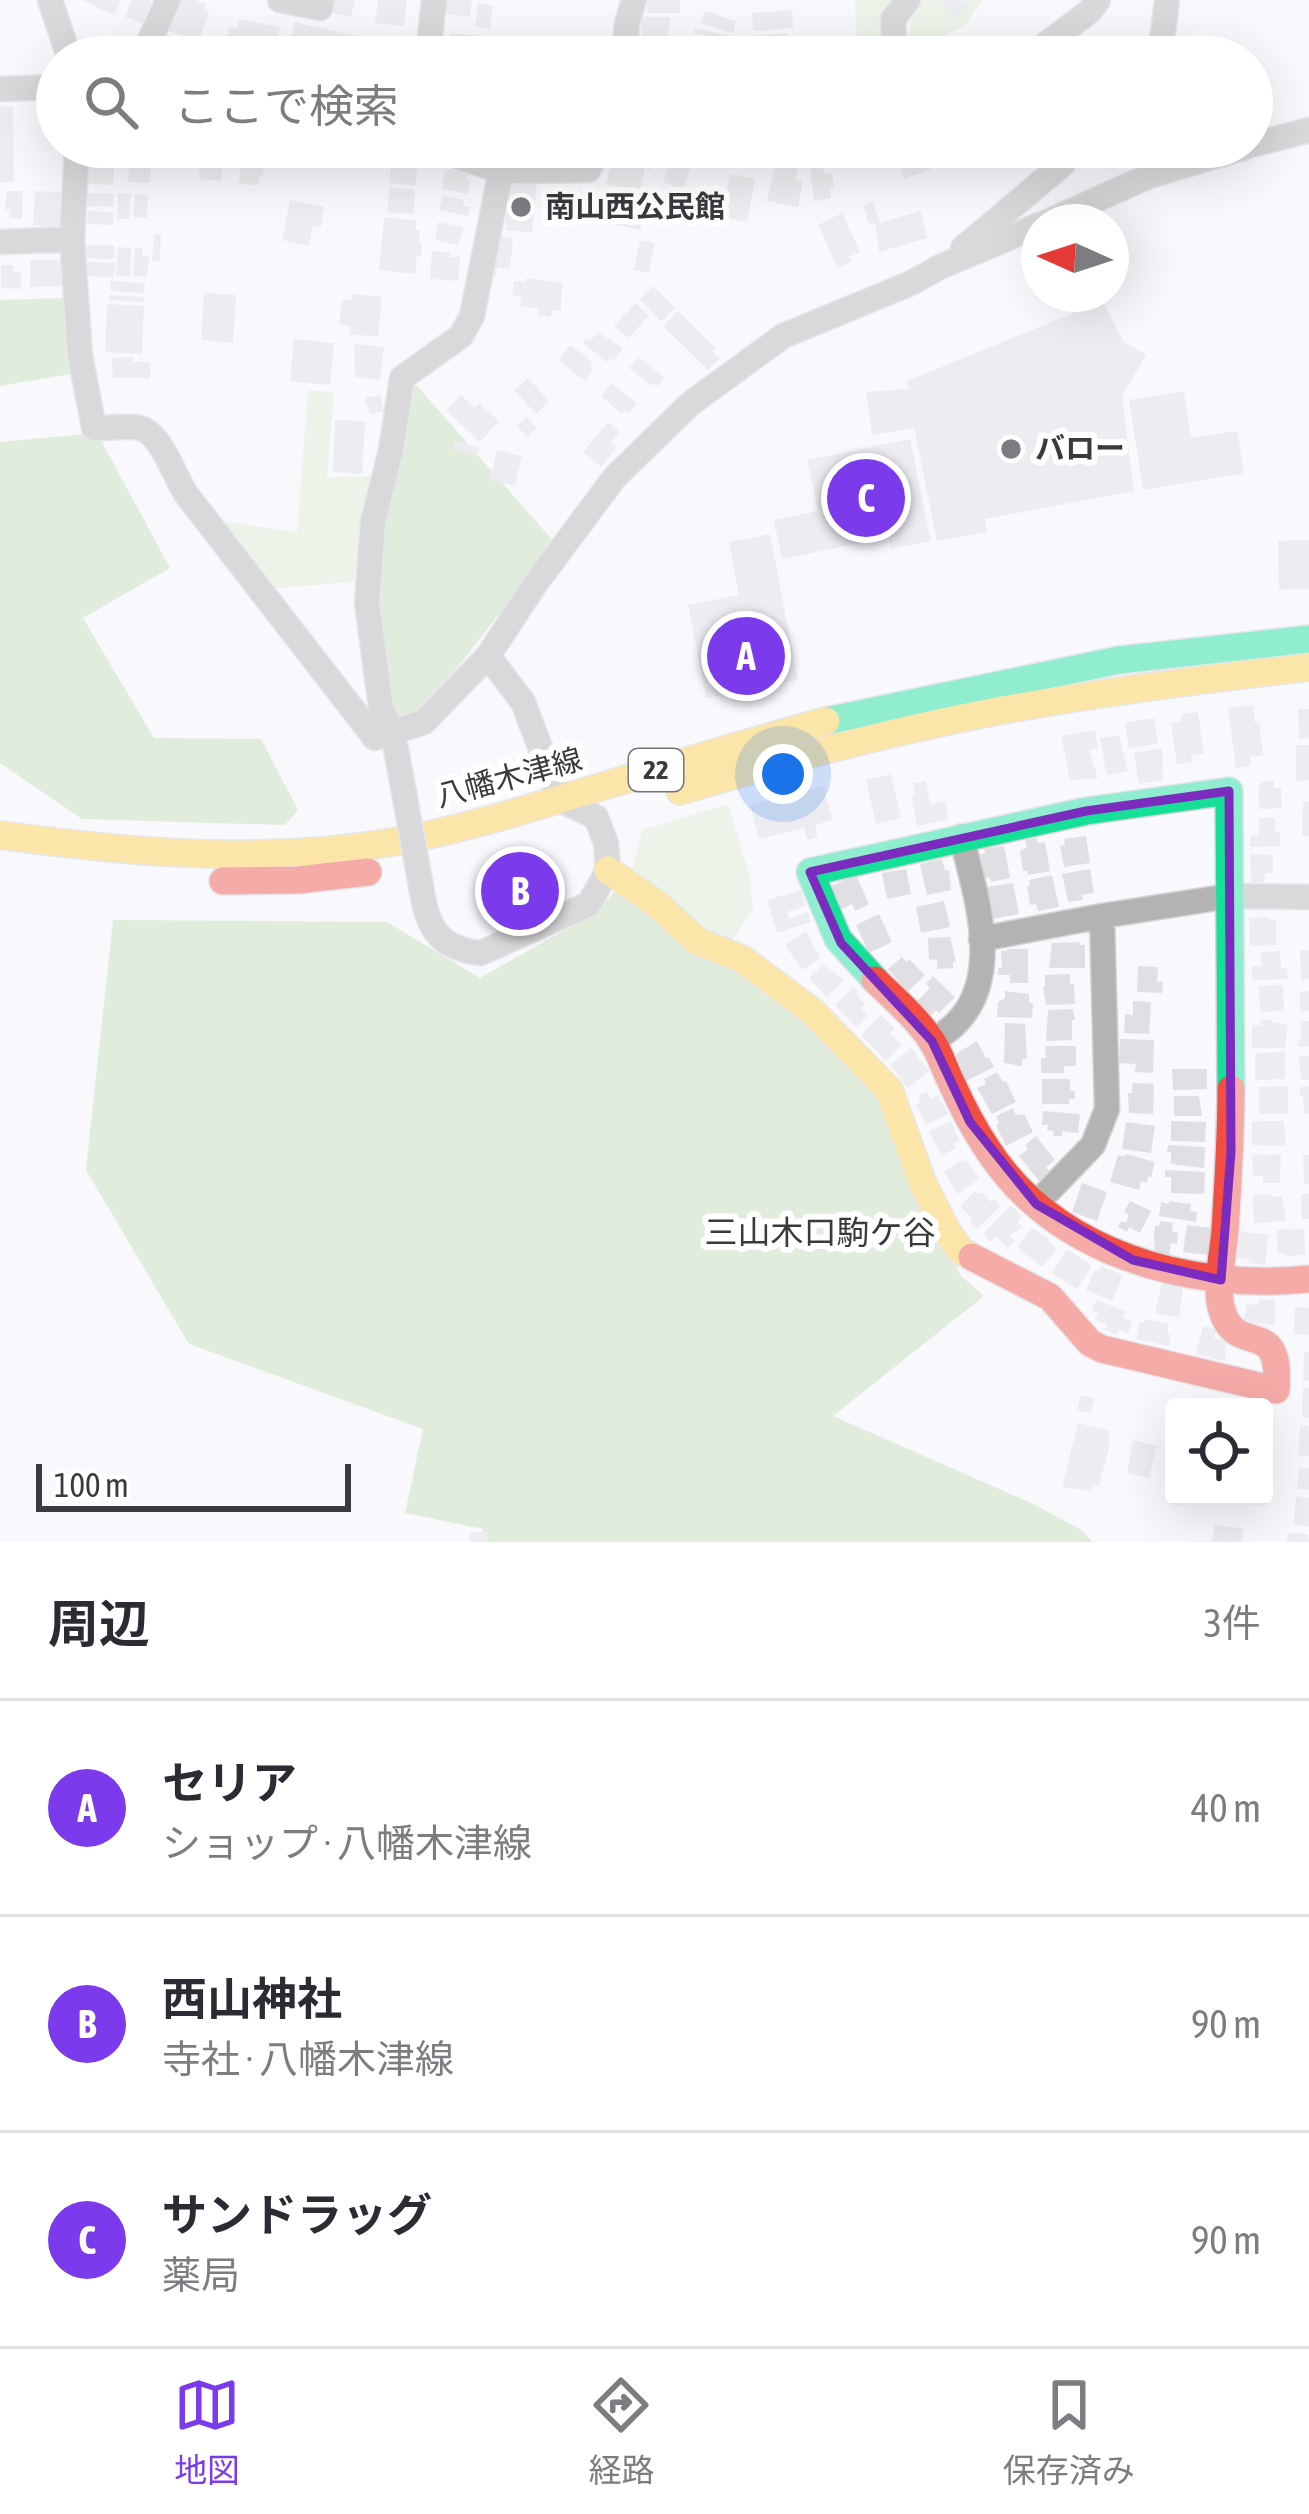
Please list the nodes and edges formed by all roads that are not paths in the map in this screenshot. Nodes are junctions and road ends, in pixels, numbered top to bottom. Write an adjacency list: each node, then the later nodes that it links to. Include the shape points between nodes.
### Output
1 (50, 0): 10 (street)
2 (167, 0): 11 (street)
3 (280, 0): 4 (street, via 320,8)
4 (322, 0)
5 (434, 0): 12 (street)
6 (634, 0): 13 (street)
7 (908, 0): 14 (street, via 893,19)
8 (1098, 0): 15 (street)
9 (1167, 0): 16 (street)
10 (62, 36)
11 (151, 36)
12 (430, 36)
13 (626, 36)
14 (894, 36)
15 (1057, 36)
16 (1163, 36)
17 (36, 87): 18 (street)
18 (0, 88)
19 (1309, 130): 20 (street)
20 (1273, 140)
21 (76, 168): 29 (street)
22 (493, 168): 26 (street)
23 (589, 168): 26 (street)
24 (1058, 168): 31 (street)
25 (1144, 168): 27 (street)
26 (501, 171): 35 (street, via 472,316 461,336 402,378 373,522 368,603 382,708)
27 (1079, 204)
28 (1021, 233): 31 (street)
29 (72, 239): 30 (street); 35 (street, via 94,428 142,429 159,442 186,494 375,738)
30 (0, 242)
31 (940, 268): 33 (street, via 783,336 690,404 615,478)
32 (1309, 639): 37 (street, 八幡木津線 / 22, via 1119,660 857,713)
33 (488, 656): 35 (street, via 424,722); 37 (street, via 523,702)
34 (1309, 668): 36 (street, 22, via 980,714)
35 (393, 733): 43 (street, bridge, via 426,918 446,944 481,953 589,904)
36 (657, 798)
37 (560, 800): 38 (street); 40 (street, 八幡木津線 / 22, via 392,842 297,852 185,855)
38 (606, 814): 39 (street, 八幡木津線 / 22); 43 (street)
39 (555, 830)
40 (0, 835)
41 (961, 836): 45 (street, via 1229,791); 48 (street); 49 (street, via 810,872 841,944)
42 (472, 852): 44 (street, 八幡木津線, via 317,878)
43 (608, 870): 52 (street, via 697,941 742,959 813,1012 890,1090 923,1184 961,1251 1050,1297 1090,1342 1276,1390 1274,1352 1224,1321)
44 (206, 882)
45 (1230, 896): 46 (street); 47 (street); 52 (street, via 1232,1152)
46 (1309, 896)
47 (1102, 916): 48 (street); 50 (street, via 1103,1125)
48 (981, 939): 49 (street, via 973,1004)
49 (932, 1041): 50 (street, via 970,1122)
50 (1036, 1204): 52 (street, via 1133,1260)
51 (1309, 1279): 52 (street)
52 (1221, 1280)

